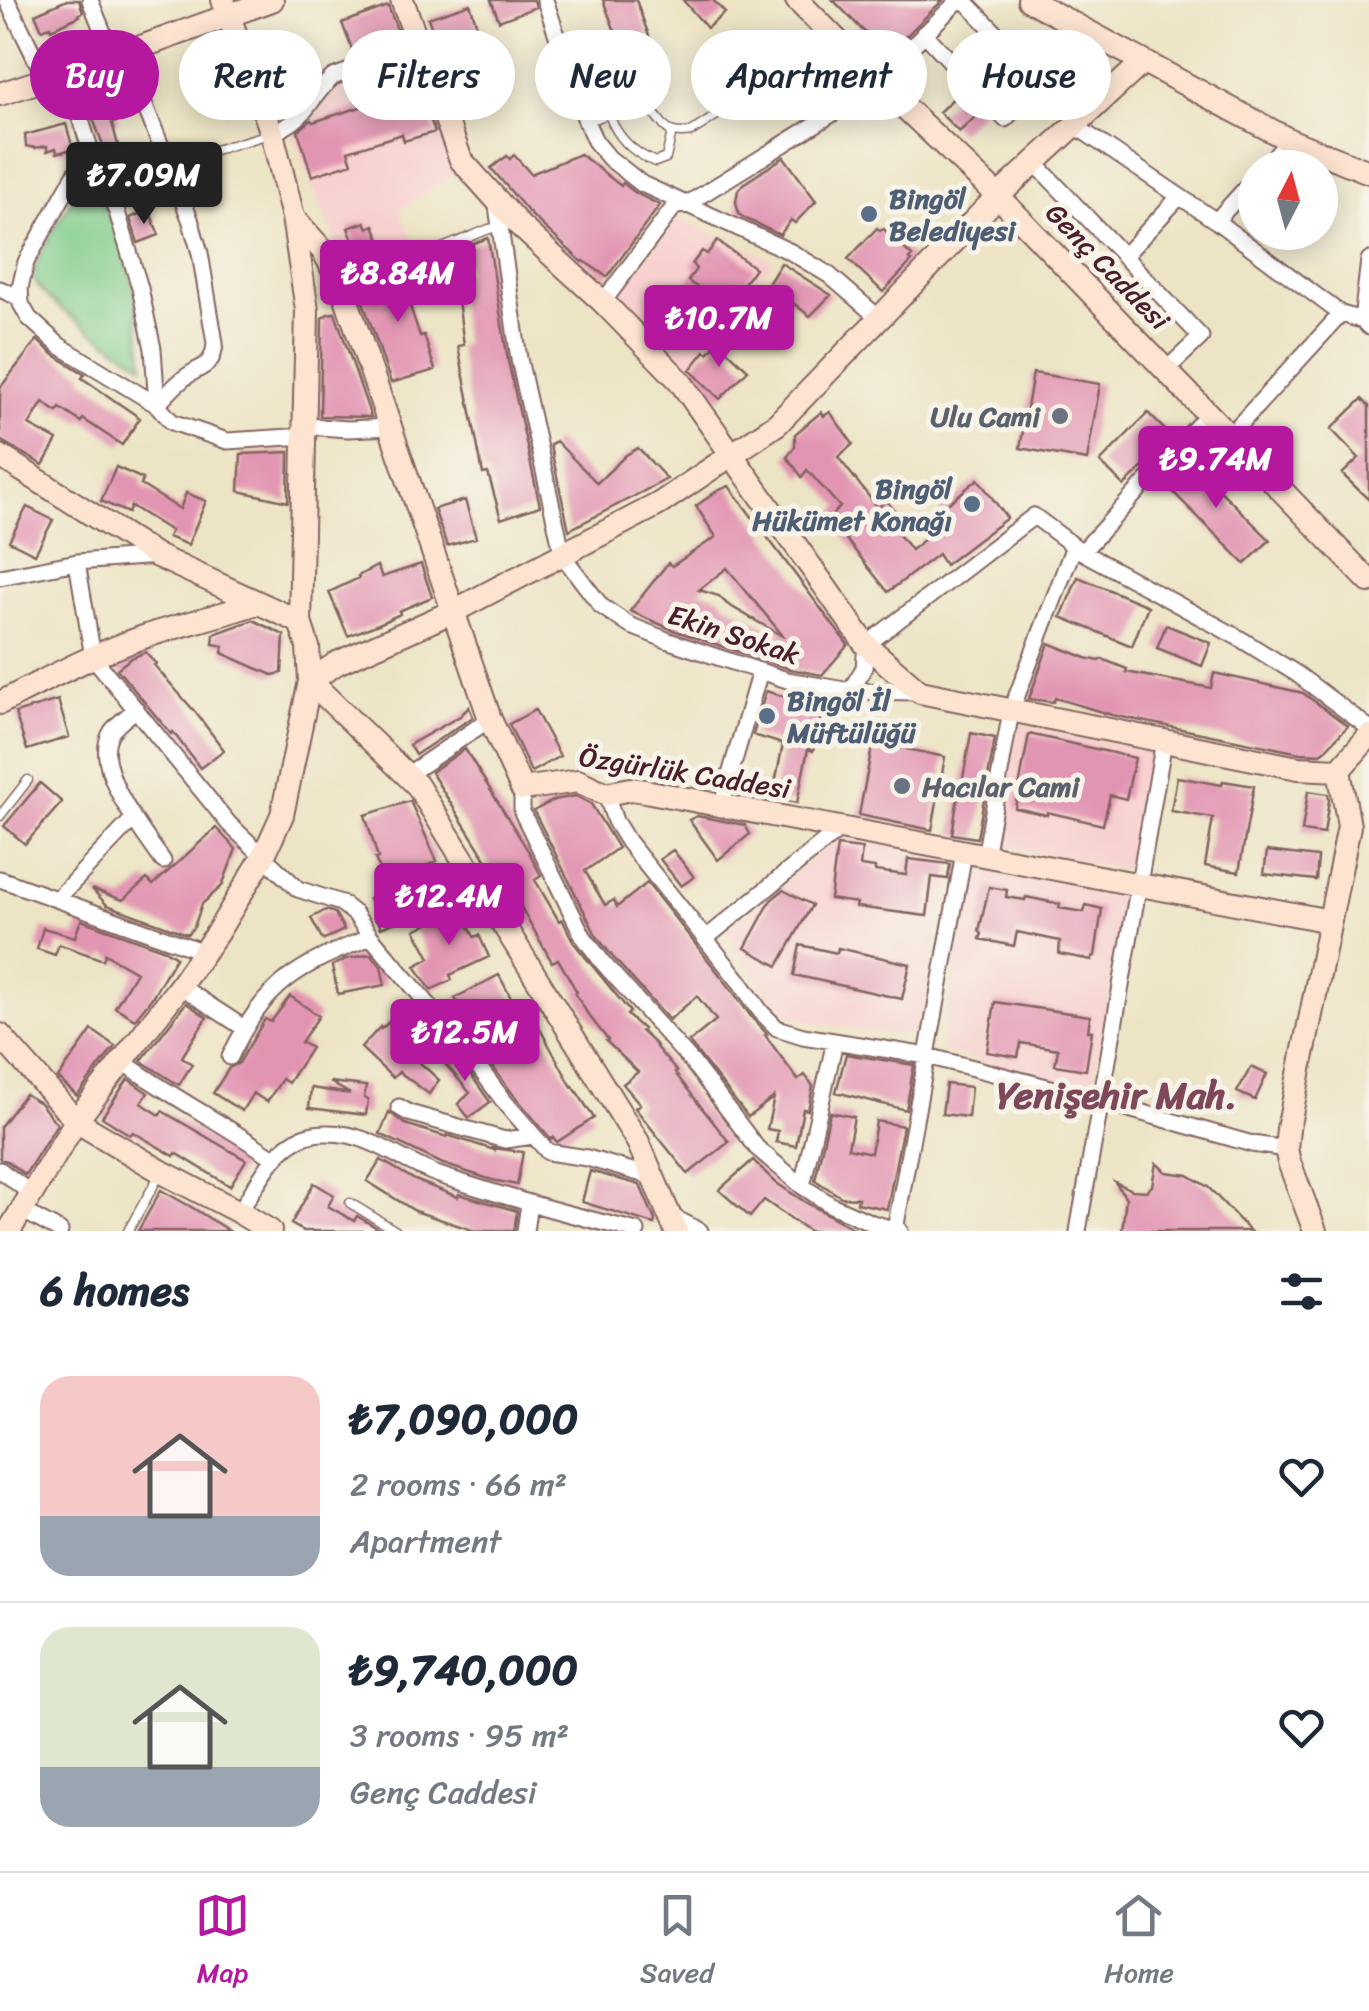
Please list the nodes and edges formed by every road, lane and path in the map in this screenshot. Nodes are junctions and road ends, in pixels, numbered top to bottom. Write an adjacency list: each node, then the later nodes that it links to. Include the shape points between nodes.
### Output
1 (8, 0): 15 (street)
2 (90, 0): 10 (street)
3 (272, 0): 9 (street)
4 (402, 0): 11 (street)
5 (545, 0): 32 (street)
6 (797, 0): 12 (street, Genç Caddesi)
7 (962, 0): 13 (street); 14 (street)
8 (1029, 0): 19 (street)
9 (226, 7): 17 (street); 35 (street)
10 (105, 30)
11 (412, 30)
12 (826, 30)
13 (927, 30)
14 (991, 30)
15 (30, 35)
16 (927, 36): 18 (street)
17 (159, 37)
18 (947, 58)
19 (1142, 62): 33 (street); 36 (street)
20 (342, 73): 35 (street, via 325,84 304,115)
21 (30, 84): 22 (street)
22 (0, 94)
23 (77, 120): 37 (street)
24 (148, 120): 40 (street)
25 (446, 120): 45 (street, via 461,160)
26 (590, 120): 32 (lane)
27 (612, 120): 34 (lane, via 626,144 655,162 666,158)
28 (657, 120): 34 (lane)
29 (709, 120): 34 (lane, via 691,132)
30 (822, 120): 46 (street)
31 (917, 120): 42 (street, Genç Caddesi)
32 (586, 121): 46 (street, via 610,158 642,184)
33 (1078, 122): 39 (street); 43 (street)
34 (672, 132)
35 (272, 133): 40 (lane); 47 (street)
36 (1290, 140): 38 (street); 41 (street)
37 (90, 148): 54 (street, via 26,262); 60 (street, via 140,288)
38 (1281, 150)
39 (1034, 162): 42 (street); 50 (street)
40 (168, 164): 60 (street, via 200,253 215,343 214,357)
41 (1369, 172)
42 (998, 196): 57 (street); 59 (street, Genç Caddesi)
43 (1179, 196): 48 (street); 50 (street)
44 (1238, 197): 48 (street)
45 (496, 199): 49 (street); 55 (street)
46 (687, 204): 55 (street, via 674,207); 57 (street, via 791,252)
47 (294, 217): 53 (street, via 324,252); 63 (street, via 308,310)
48 (1216, 221): 56 (street)
49 (500, 227): 53 (lane); 69 (street, via 519,359)
50 (1124, 256): 59 (street, via 1200,337)
51 (1369, 260): 58 (street)
52 (0, 289): 54 (street)
53 (343, 289): 62 (street)
54 (20, 298): 60 (street, via 29,318 60,346)
55 (602, 302): 65 (street, via 679,380)
56 (1341, 314): 58 (street); 64 (street)
57 (880, 319): 65 (street, via 777,424)
58 (1366, 323)
59 (1166, 370): 61 (street, Genç Caddesi)
60 (156, 405): 63 (street, via 172,422 226,441)
61 (1208, 414): 64 (street, Genç Caddesi); 67 (street)
62 (391, 426): 63 (street); 74 (street)
63 (305, 431): 75 (street)
64 (1229, 436): 72 (street, Genç Caddesi)
65 (732, 454): 69 (street, via 660,504); 76 (street)
66 (0, 456): 68 (street)
67 (1078, 550): 76 (street, via 1034,516); 84 (street); 86 (street, via 1297,674)
68 (157, 556): 70 (street); 73 (street)
69 (563, 556): 74 (street); 78 (street, Ekin Sokak, via 601,606 629,625)
70 (77, 562): 71 (street); 77 (street)
71 (0, 578)
72 (1369, 580)
73 (258, 603): 75 (street); 77 (street)
74 (454, 611): 79 (street); 85 (street)
75 (300, 622): 79 (street)
76 (866, 645): 80 (street, via 864,668); 81 (street)
77 (93, 657): 82 (street); 83 (street)
78 (760, 671): 80 (street, Ekin Sokak); 93 (street)
79 (310, 680): 89 (street); 98 (street, via 282,816)
80 (850, 691): 81 (street, Ekin Sokak)
81 (920, 692): 84 (street)
82 (0, 703)
83 (136, 709): 95 (street, via 107,744 107,762); 98 (street)
84 (1011, 710): 87 (street); 97 (street)
85 (490, 719): 89 (street); 91 (street)
86 (1369, 732): 88 (street)
87 (1164, 742): 88 (street); 101 (street)
88 (1339, 770): 103 (street, via 1349,826)
89 (407, 775): 122 (street)
90 (28, 780): 94 (lane)
91 (522, 789): 92 (street, Özgürlük Caddesi, via 578,781); 123 (street, via 522,812 602,963 692,1062 757,1148)
92 (606, 794): 93 (street, Özgürlük Caddesi, via 631,789); 105 (street, via 628,842)
93 (721, 806): 96 (street, Özgürlük Caddesi)
94 (0, 816)
95 (132, 820): 99 (street); 102 (street)
96 (840, 829): 97 (street, Özgürlük Caddesi); 105 (street)
97 (974, 855): 101 (street, Özgürlük Caddesi); 111 (street)
98 (263, 857): 104 (street, via 303,892 341,903); 106 (street)
99 (163, 860)
100 (0, 879): 102 (street)
101 (1138, 885): 103 (street, Özgürlük Caddesi); 114 (street)
102 (57, 899): 106 (street)
103 (1330, 921): 118 (street)
104 (371, 937): 108 (street, via 298,970); 117 (street)
105 (706, 939): 110 (street, via 777,1028)
106 (204, 952): 107 (street)
107 (180, 986): 108 (street); 113 (street)
108 (244, 1028): 112 (street)
109 (0, 1035): 116 (street)
110 (834, 1041): 111 (street); 123 (street)
111 (927, 1056): 114 (street); 130 (street)
112 (230, 1057)
113 (122, 1061): 116 (street); 119 (street)
114 (1101, 1101): 118 (street); 139 (street)
115 (399, 1107): 117 (street, via 505,1140)
116 (76, 1120): 121 (street); 124 (street)
117 (533, 1136): 122 (street, via 548,1152)
118 (1286, 1149): 140 (street)
119 (275, 1159): 126 (street, via 303,1137 349,1135 434,1173); 127 (street)
120 (0, 1170): 124 (street)
121 (162, 1172): 127 (street); 133 (lane)
122 (653, 1176): 128 (street)
123 (802, 1186): 130 (street)
124 (28, 1203): 131 (street); 132 (street)
125 (350, 1203): 135 (lane)
126 (529, 1204): 129 (street); 136 (street)
127 (239, 1212): 134 (street)
128 (673, 1223): 138 (street)
129 (614, 1228): 137 (street)
130 (898, 1230)
131 (9, 1231)
132 (60, 1231)
133 (128, 1231)
134 (270, 1231)
135 (396, 1231)
136 (525, 1231)
137 (637, 1231)
138 (700, 1231)
139 (1078, 1231)
140 (1315, 1231)

